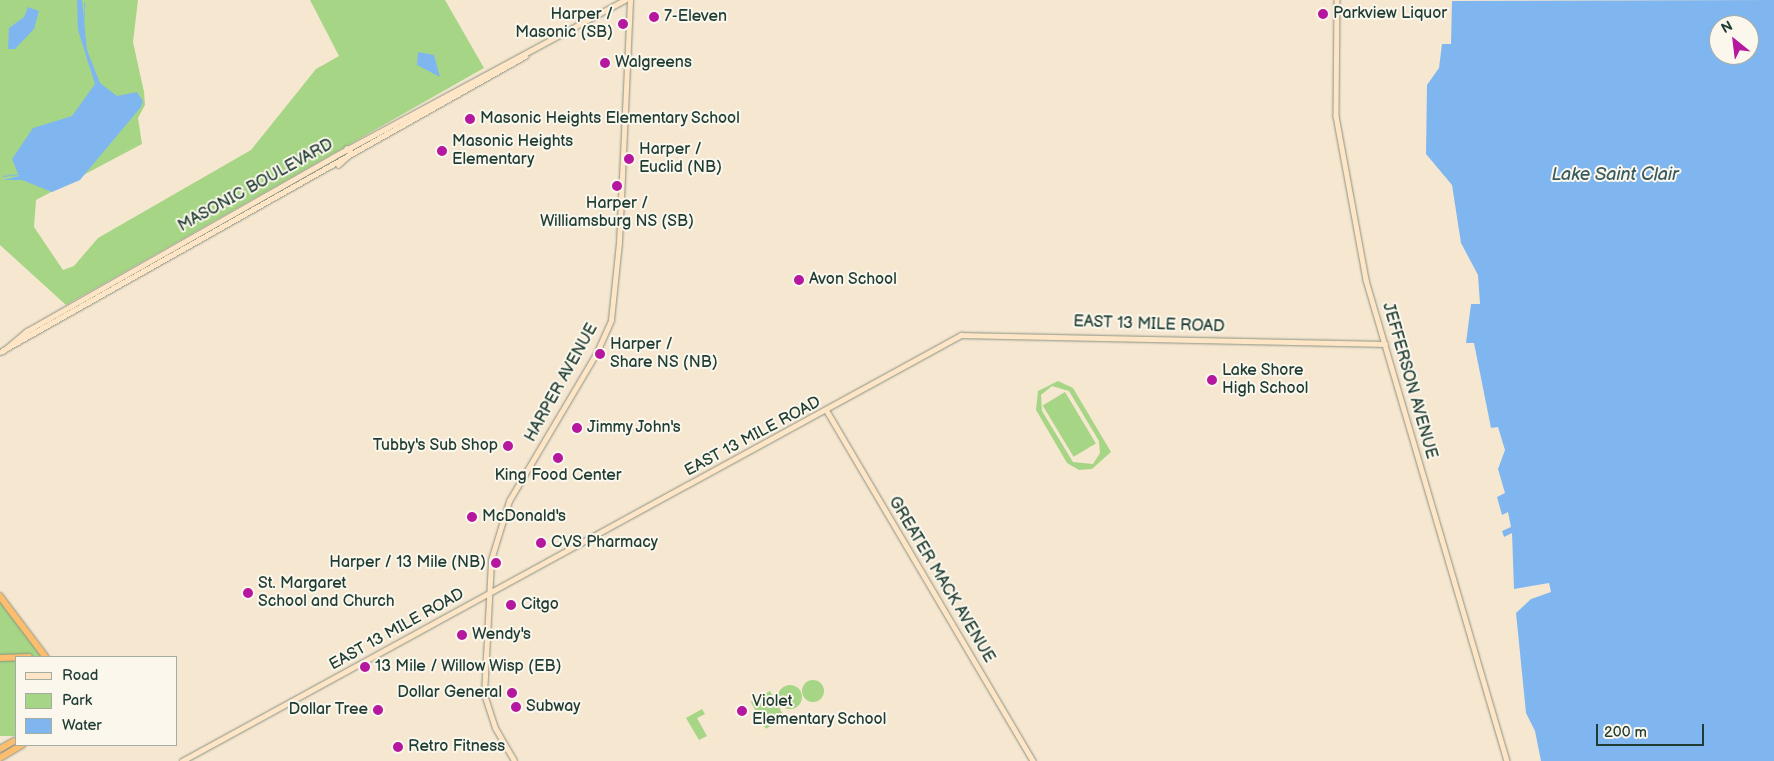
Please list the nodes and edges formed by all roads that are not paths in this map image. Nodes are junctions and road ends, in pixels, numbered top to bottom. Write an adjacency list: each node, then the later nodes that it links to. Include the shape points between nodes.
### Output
1 (625, 0): 4 (main road, MASONIC BOULEVARD)
2 (630, 0): 28 (main road, HARPER AVENUE, via 619,248 611,320 597,352 504,511 493,547)
3 (1337, 0): 25 (main road, JEFFERSON AVENUE, via 1336,116 1364,267)
4 (528, 53): 5 (main road, MASONIC BOULEVARD); 6 (main road, MASONIC BOULEVARD)
5 (484, 73): 6 (main road); 7 (main road, MASONIC BOULEVARD)
6 (489, 80): 8 (main road, MASONIC BOULEVARD)
7 (461, 86): 8 (main road); 9 (main road, MASONIC BOULEVARD)
8 (471, 90): 10 (main road, MASONIC BOULEVARD)
9 (451, 91): 10 (main road); 11 (main road, MASONIC BOULEVARD)
10 (447, 103): 12 (main road, MASONIC BOULEVARD)
11 (396, 122): 12 (main road, via 395,129); 13 (main road, MASONIC BOULEVARD)
12 (369, 147): 14 (main road, MASONIC BOULEVARD)
13 (347, 149): 14 (main road, via 351,153); 15 (main road, MASONIC BOULEVARD)
14 (338, 165): 16 (main road, MASONIC BOULEVARD)
15 (294, 180): 16 (main road, via 277,193); 17 (main road, MASONIC BOULEVARD)
16 (280, 197): 18 (main road, MASONIC BOULEVARD)
17 (193, 236): 18 (main road); 19 (main road, MASONIC BOULEVARD)
18 (202, 242): 20 (main road, MASONIC BOULEVARD)
19 (148, 262): 20 (main road, via 144,268); 21 (main road, MASONIC BOULEVARD)
20 (147, 273): 22 (main road, MASONIC BOULEVARD)
21 (87, 296): 22 (main road, via 85,305); 23 (main road, MASONIC BOULEVARD)
22 (64, 319): 24 (main road, MASONIC BOULEVARD)
23 (29, 330): 24 (main road); 26 (main road, MASONIC BOULEVARD)
24 (34, 337): 26 (main road, MASONIC BOULEVARD)
25 (1384, 344): 27 (main road, EAST 13 MILE ROAD, via 974,332 955,338); 40 (main road, JEFFERSON AVENUE)
26 (1, 351)
27 (827, 412): 28 (main road, EAST 13 MILE ROAD); 39 (main road, GREATER MACK AVENUE)
28 (488, 594): 37 (main road, EAST 13 MILE ROAD); 38 (main road, HARPER AVENUE, via 484,695 495,728)
29 (0, 596): 30 (highway)
30 (45, 656)
31 (15, 657): 32 (highway)
32 (0, 658)
33 (15, 741): 35 (highway)
34 (20, 746): 36 (highway)
35 (0, 749)
36 (0, 758)
37 (182, 761)
38 (514, 761)
39 (1033, 761)
40 (1507, 761)

